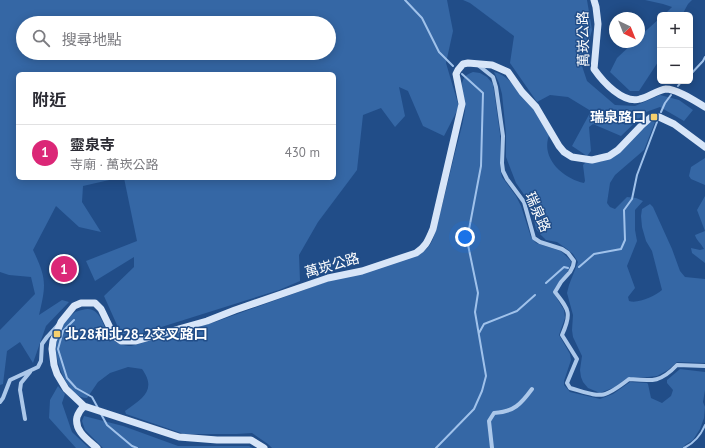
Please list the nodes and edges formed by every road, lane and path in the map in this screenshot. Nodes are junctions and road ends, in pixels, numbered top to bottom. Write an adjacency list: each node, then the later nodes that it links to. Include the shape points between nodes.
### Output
1 (594, 0): 3 (street, 萬崁公路, via 598,24 594,69 608,87 632,100 665,89 674,90)
2 (476, 63): 4 (street, via 492,65 508,72 536,107 559,146 572,157 592,160 609,156 650,118 655,117 674,124); 5 (street, 萬崁公路, via 463,64 456,74 462,104 432,229 427,243 416,253 322,280 207,321 136,342 121,341 114,336 101,309 95,303 74,306); 6 (street, 瑞泉路, via 493,77 503,136 503,171 524,202 534,238 562,249 574,261 570,272 555,292 566,307 569,317 562,335 577,359 567,383 570,388 599,396 613,392 629,380 661,379 677,365)
3 (705, 106)
4 (705, 147)
5 (61, 322): 7 (street, via 42,344 41,361 38,367); 10 (street, 萬崁公路, via 53,341 54,366 66,389)
6 (705, 366)
7 (30, 372): 9 (street, via 10,380); 11 (street, via 21,383 20,390)
8 (532, 389): 14 (street, via 521,404 505,412 494,413 489,420)
9 (0, 402)
10 (84, 406): 12 (street, via 77,416 77,427); 13 (street, 萬崁公路, via 179,437 251,440)
11 (25, 419)
12 (97, 448)
13 (264, 448)
14 (492, 448)

